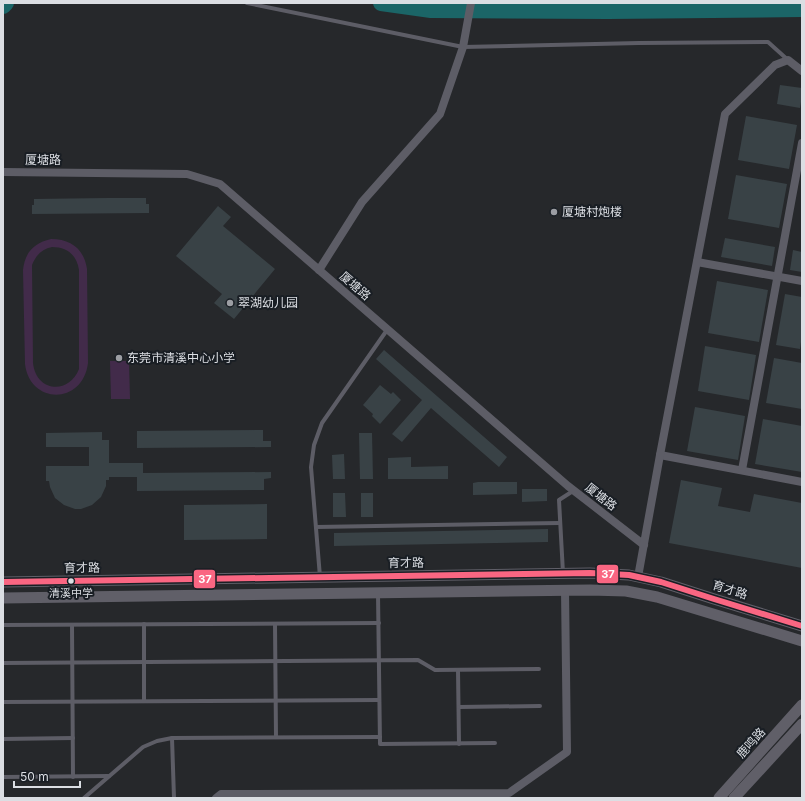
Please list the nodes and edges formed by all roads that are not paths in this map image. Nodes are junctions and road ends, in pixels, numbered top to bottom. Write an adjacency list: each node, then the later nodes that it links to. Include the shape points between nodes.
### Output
1 (247, 3): 3 (lane)
2 (471, 3): 3 (street)
3 (463, 47): 4 (lane, via 768,42); 9 (street, via 440,114 362,202)
4 (788, 60): 5 (street); 8 (street, via 775,65 725,114)
5 (802, 71)
6 (802, 143): 10 (street)
7 (3, 172): 9 (street, 厦塘路, via 187,174 220,184)
8 (697, 262): 10 (street); 13 (street)
9 (319, 270): 12 (street, 厦塘路)
10 (778, 277): 11 (street); 14 (street)
11 (802, 281)
12 (387, 330): 16 (street, 厦塘路); 18 (lane, via 322,423 314,445 311,468)
13 (660, 455): 14 (street); 19 (street)
14 (742, 470): 15 (street)
15 (802, 482)
16 (573, 491): 17 (lane, via 559,500); 19 (street, 厦塘路)
17 (560, 523): 18 (lane); 20 (lane)
18 (316, 528): 21 (lane)
19 (644, 545): 22 (street)
20 (564, 574): 21 (main road, 育才路); 22 (main road, 育才路, via 590,573)
21 (320, 577): 23 (main road, 育才路)
22 (638, 577): 32 (main road, 育才路)
23 (3, 582)
24 (565, 590): 25 (main road); 33 (main road, via 626,591 657,597); 62 (street, via 567,752 509,793 221,794)
25 (378, 593): 26 (main road); 27 (lane)
26 (3, 598)
27 (379, 623): 29 (lane); 34 (lane)
28 (144, 624): 29 (lane); 31 (lane); 38 (lane)
29 (274, 624): 35 (lane)
30 (3, 625): 31 (lane)
31 (72, 625): 37 (lane)
32 (802, 626)
33 (800, 641)
34 (379, 661): 35 (lane); 40 (lane, via 418,660 435,670); 42 (lane)
35 (275, 662): 38 (lane); 41 (lane)
36 (3, 663): 37 (lane)
37 (72, 663): 38 (lane); 43 (lane)
38 (144, 663): 44 (lane)
39 (539, 669): 40 (lane)
40 (458, 670): 47 (lane)
41 (275, 700): 42 (lane); 44 (lane); 51 (lane)
42 (379, 700): 50 (lane)
43 (73, 701): 44 (lane); 45 (lane); 52 (lane)
44 (144, 701)
45 (3, 702)
46 (802, 705): 63 (main road, 鹿鸣路)
47 (459, 706): 48 (lane); 56 (lane)
48 (540, 706)
49 (802, 724): 64 (main road, 鹿鸣路)
50 (380, 736): 51 (lane); 56 (lane, via 380,744)
51 (276, 737): 53 (lane)
52 (73, 738): 54 (lane); 59 (lane)
53 (172, 738): 57 (lane, via 157,740 143,747); 61 (lane)
54 (3, 739)
55 (495, 743): 56 (lane)
56 (459, 744)
57 (109, 776): 59 (lane); 60 (lane)
58 (3, 777): 59 (lane)
59 (73, 777)
60 (84, 798)
61 (174, 798)
62 (216, 798)
63 (719, 798)
64 (734, 798)

